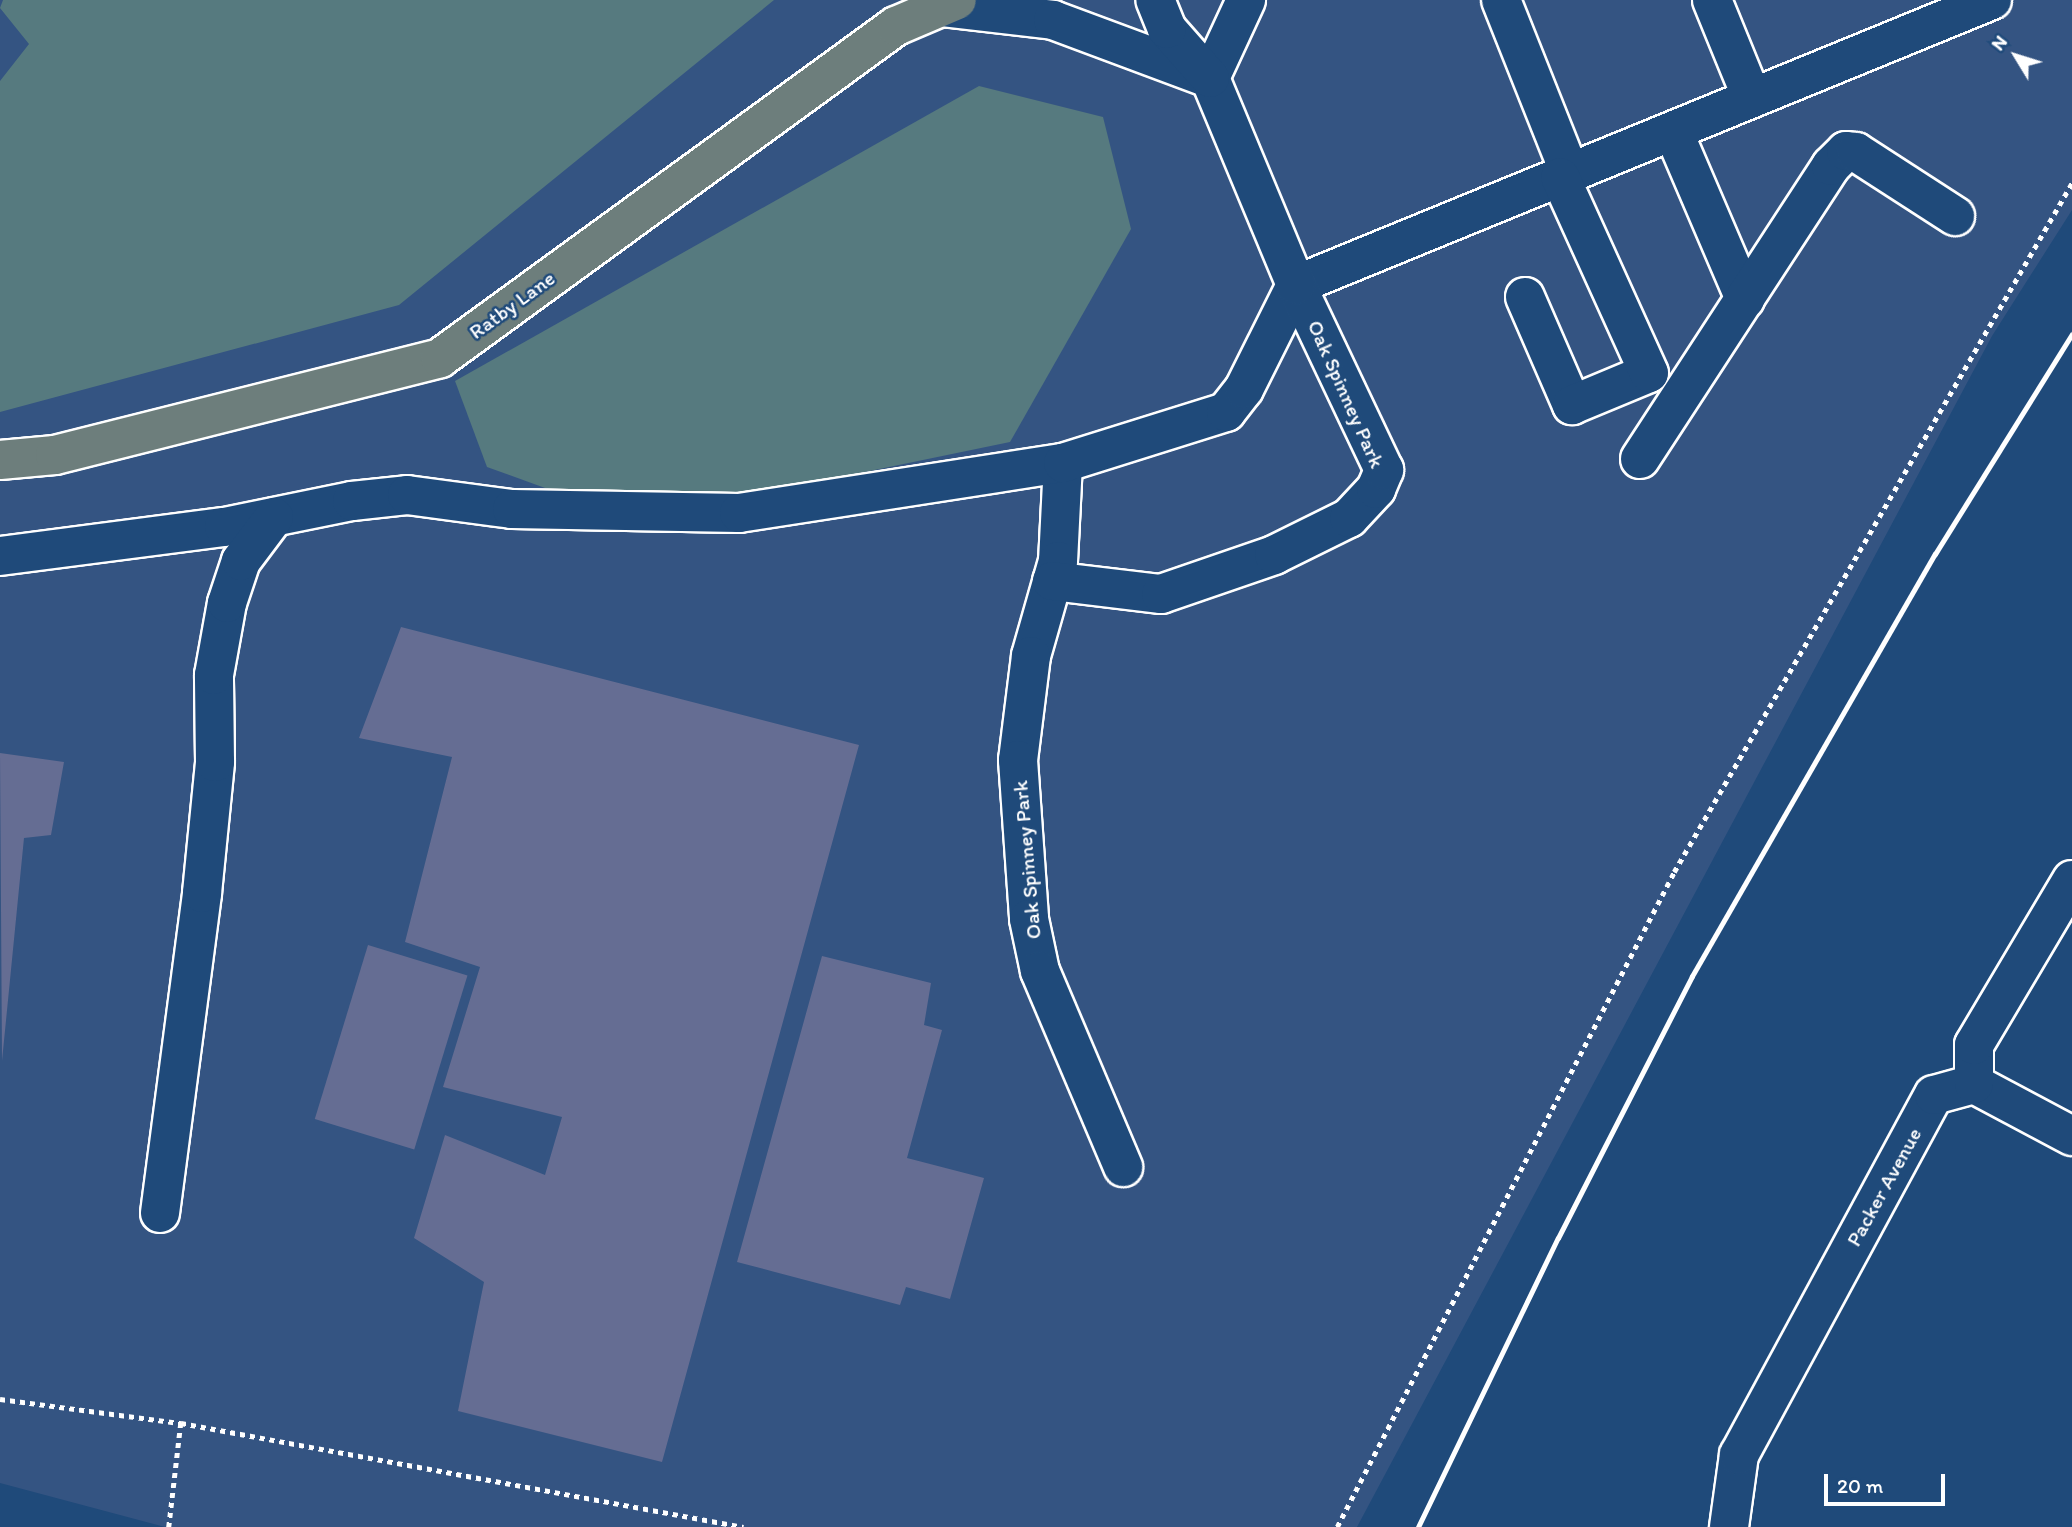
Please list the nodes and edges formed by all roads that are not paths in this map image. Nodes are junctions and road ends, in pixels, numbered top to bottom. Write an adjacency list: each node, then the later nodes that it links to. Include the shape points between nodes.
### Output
1 (1155, 0): 8 (street, Oak Spinney Park, via 1167,29)
2 (1213, 0): 8 (street, via 1219,16)
3 (1246, 0): 8 (street)
4 (1501, 0): 11 (street)
5 (1712, 0): 9 (street)
6 (949, 3): 8 (street, via 1053,20); 17 (main road, Ratby Lane, via 896,26 439,358 55,456)
7 (1972, 4): 9 (street)
8 (1210, 78): 13 (street, Oak Spinney Park)
9 (1752, 98): 10 (street)
10 (1673, 131): 11 (street); 15 (street)
11 (1565, 175): 13 (street); 14 (street, via 1649,373 1572,405)
12 (1955, 216): 15 (street, via 1856,152 1846,152 1831,166)
13 (1296, 285): 18 (street, Oak Spinney Park, via 1244,389 1226,412); 21 (street, Oak Spinney Park, via 1384,470 1376,489 1349,518 1274,555 1161,594)
14 (1525, 297)
15 (1745, 299): 16 (street)
16 (1640, 459)
17 (0, 460)
18 (1063, 463): 19 (street, Oak Spinney Park, via 739,513 512,509 407,495); 21 (street, Oak Spinney Park, via 1058,561)
19 (274, 517): 20 (street, Oak Spinney Park); 26 (street, via 241,561 227,603 214,675 215,762 202,893)
20 (0, 556)
21 (1052, 581): 25 (street, Oak Spinney Park, via 1031,656 1018,760 1028,919 1040,971)
22 (2072, 880): 23 (street, via 1973,1045)
23 (1975, 1084): 24 (street); 27 (street, Packer Avenue, via 1934,1095 1739,1455)
24 (2072, 1136)
25 (1124, 1167)
26 (160, 1213)
27 (1729, 1527)

